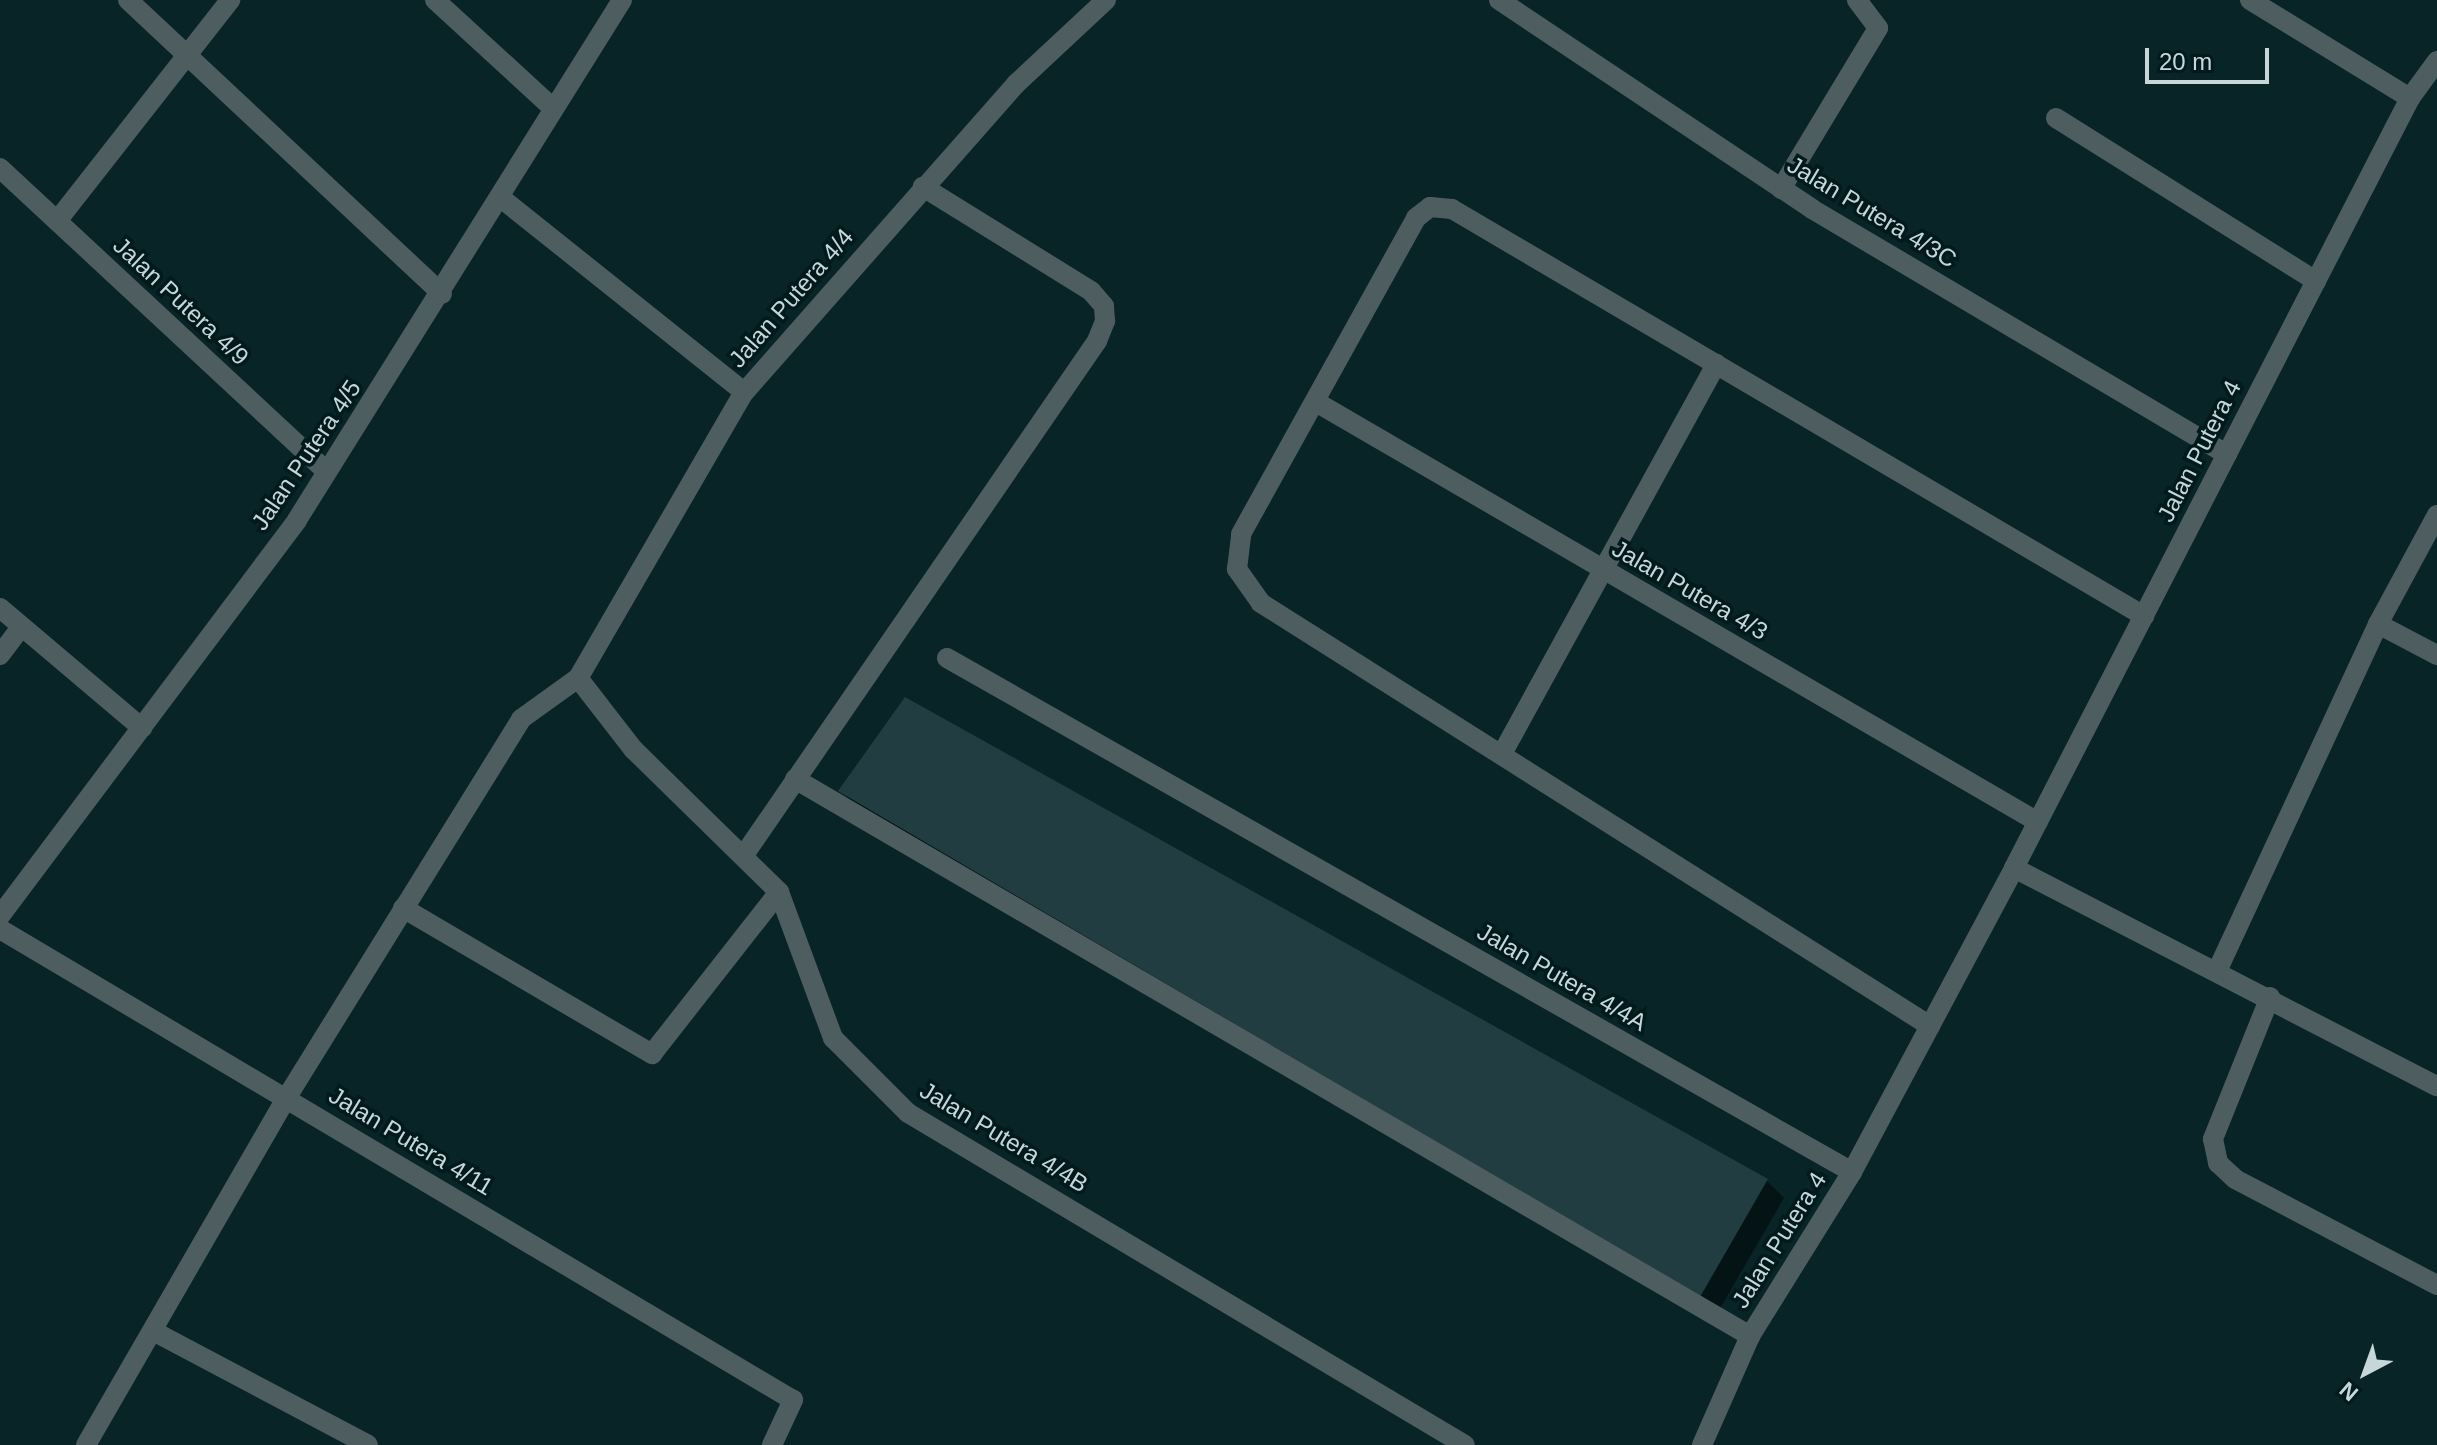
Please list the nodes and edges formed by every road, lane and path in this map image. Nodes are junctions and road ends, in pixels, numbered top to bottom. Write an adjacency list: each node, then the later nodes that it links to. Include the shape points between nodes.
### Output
1 (128, 0): 9 (street)
2 (230, 0): 9 (street)
3 (435, 0): 12 (street)
4 (622, 0): 12 (street, Jalan Putera 4/5)
5 (1106, 0): 15 (street, Jalan Putera 4/4, via 1016,84)
6 (1499, 0): 16 (street, Jalan Putera 4/3C)
7 (1857, 0): 16 (street, via 1878,28)
8 (2250, 0): 11 (street)
9 (187, 56): 18 (street); 20 (street)
10 (2437, 61): 11 (street, Jalan Putera 4)
11 (2410, 98): 19 (street, Jalan Putera 4)
12 (554, 109): 17 (street, Jalan Putera 4/5)
13 (2056, 118): 19 (street)
14 (0, 168): 18 (street, Jalan Putera 4/9)
15 (923, 187): 22 (street, Jalan Putera 4/4); 38 (street, via 1091,291 1104,306 1105,321 1097,341)
16 (1781, 189): 24 (street, Jalan Putera 4/3C)
17 (501, 198): 20 (street, Jalan Putera 4/5); 22 (street)
18 (57, 221): 25 (street, Jalan Putera 4/9)
19 (2316, 281): 24 (street, Jalan Putera 4)
20 (442, 294): 25 (street, Jalan Putera 4/5)
21 (1716, 364): 23 (street, via 1452,209 1430,207 1416,218); 27 (street); 29 (street)
22 (744, 392): 35 (street, Jalan Putera 4/4)
23 (1316, 402): 27 (street, Jalan Putera 4/3); 37 (street, via 1241,534 1237,569 1247,589)
24 (2227, 454): 29 (street, Jalan Putera 4)
25 (327, 472): 36 (street, Jalan Putera 4/5)
26 (2437, 515): 30 (street)
27 (1605, 571): 37 (street); 39 (street, Jalan Putera 4/3)
28 (0, 608): 31 (street)
29 (2144, 616): 39 (street, Jalan Putera 4)
30 (2378, 624): 33 (street); 46 (street)
31 (21, 627): 32 (street); 36 (street)
32 (0, 655)
33 (2437, 655)
34 (947, 658): 51 (street, Jalan Putera 4/4A)
35 (578, 678): 40 (street, Jalan Putera 4/4B, via 633,749); 43 (street, via 521,719)
36 (142, 728): 44 (street, Jalan Putera 4/5)
37 (1503, 752): 48 (street)
38 (795, 779): 40 (street); 54 (street)
39 (2038, 822): 41 (street, Jalan Putera 4)
40 (744, 855): 42 (street, Jalan Putera 4/4B)
41 (2014, 868): 46 (street); 48 (street)
42 (779, 892): 43 (street, via 652,1054); 58 (street, Jalan Putera 4/4B, via 833,1038 908,1113)
43 (403, 908): 50 (street)
44 (0, 916)
45 (0, 929): 50 (street, Jalan Putera 4/11)
46 (2218, 969): 47 (street)
47 (2270, 997): 49 (street); 52 (street, via 2213,1139 2218,1163 2235,1179)
48 (1930, 1026): 51 (street)
49 (2437, 1086)
50 (287, 1097): 53 (street); 57 (street, Jalan Putera 4/11, via 793,1400)
51 (1852, 1172): 54 (street, Jalan Putera 4)
52 (2437, 1285)
53 (153, 1331): 55 (street); 56 (street)
54 (1750, 1336): 59 (street, Jalan Putera 4)
55 (86, 1445)
56 (368, 1445)
57 (772, 1445)
58 (1465, 1445)
59 (1702, 1445)

